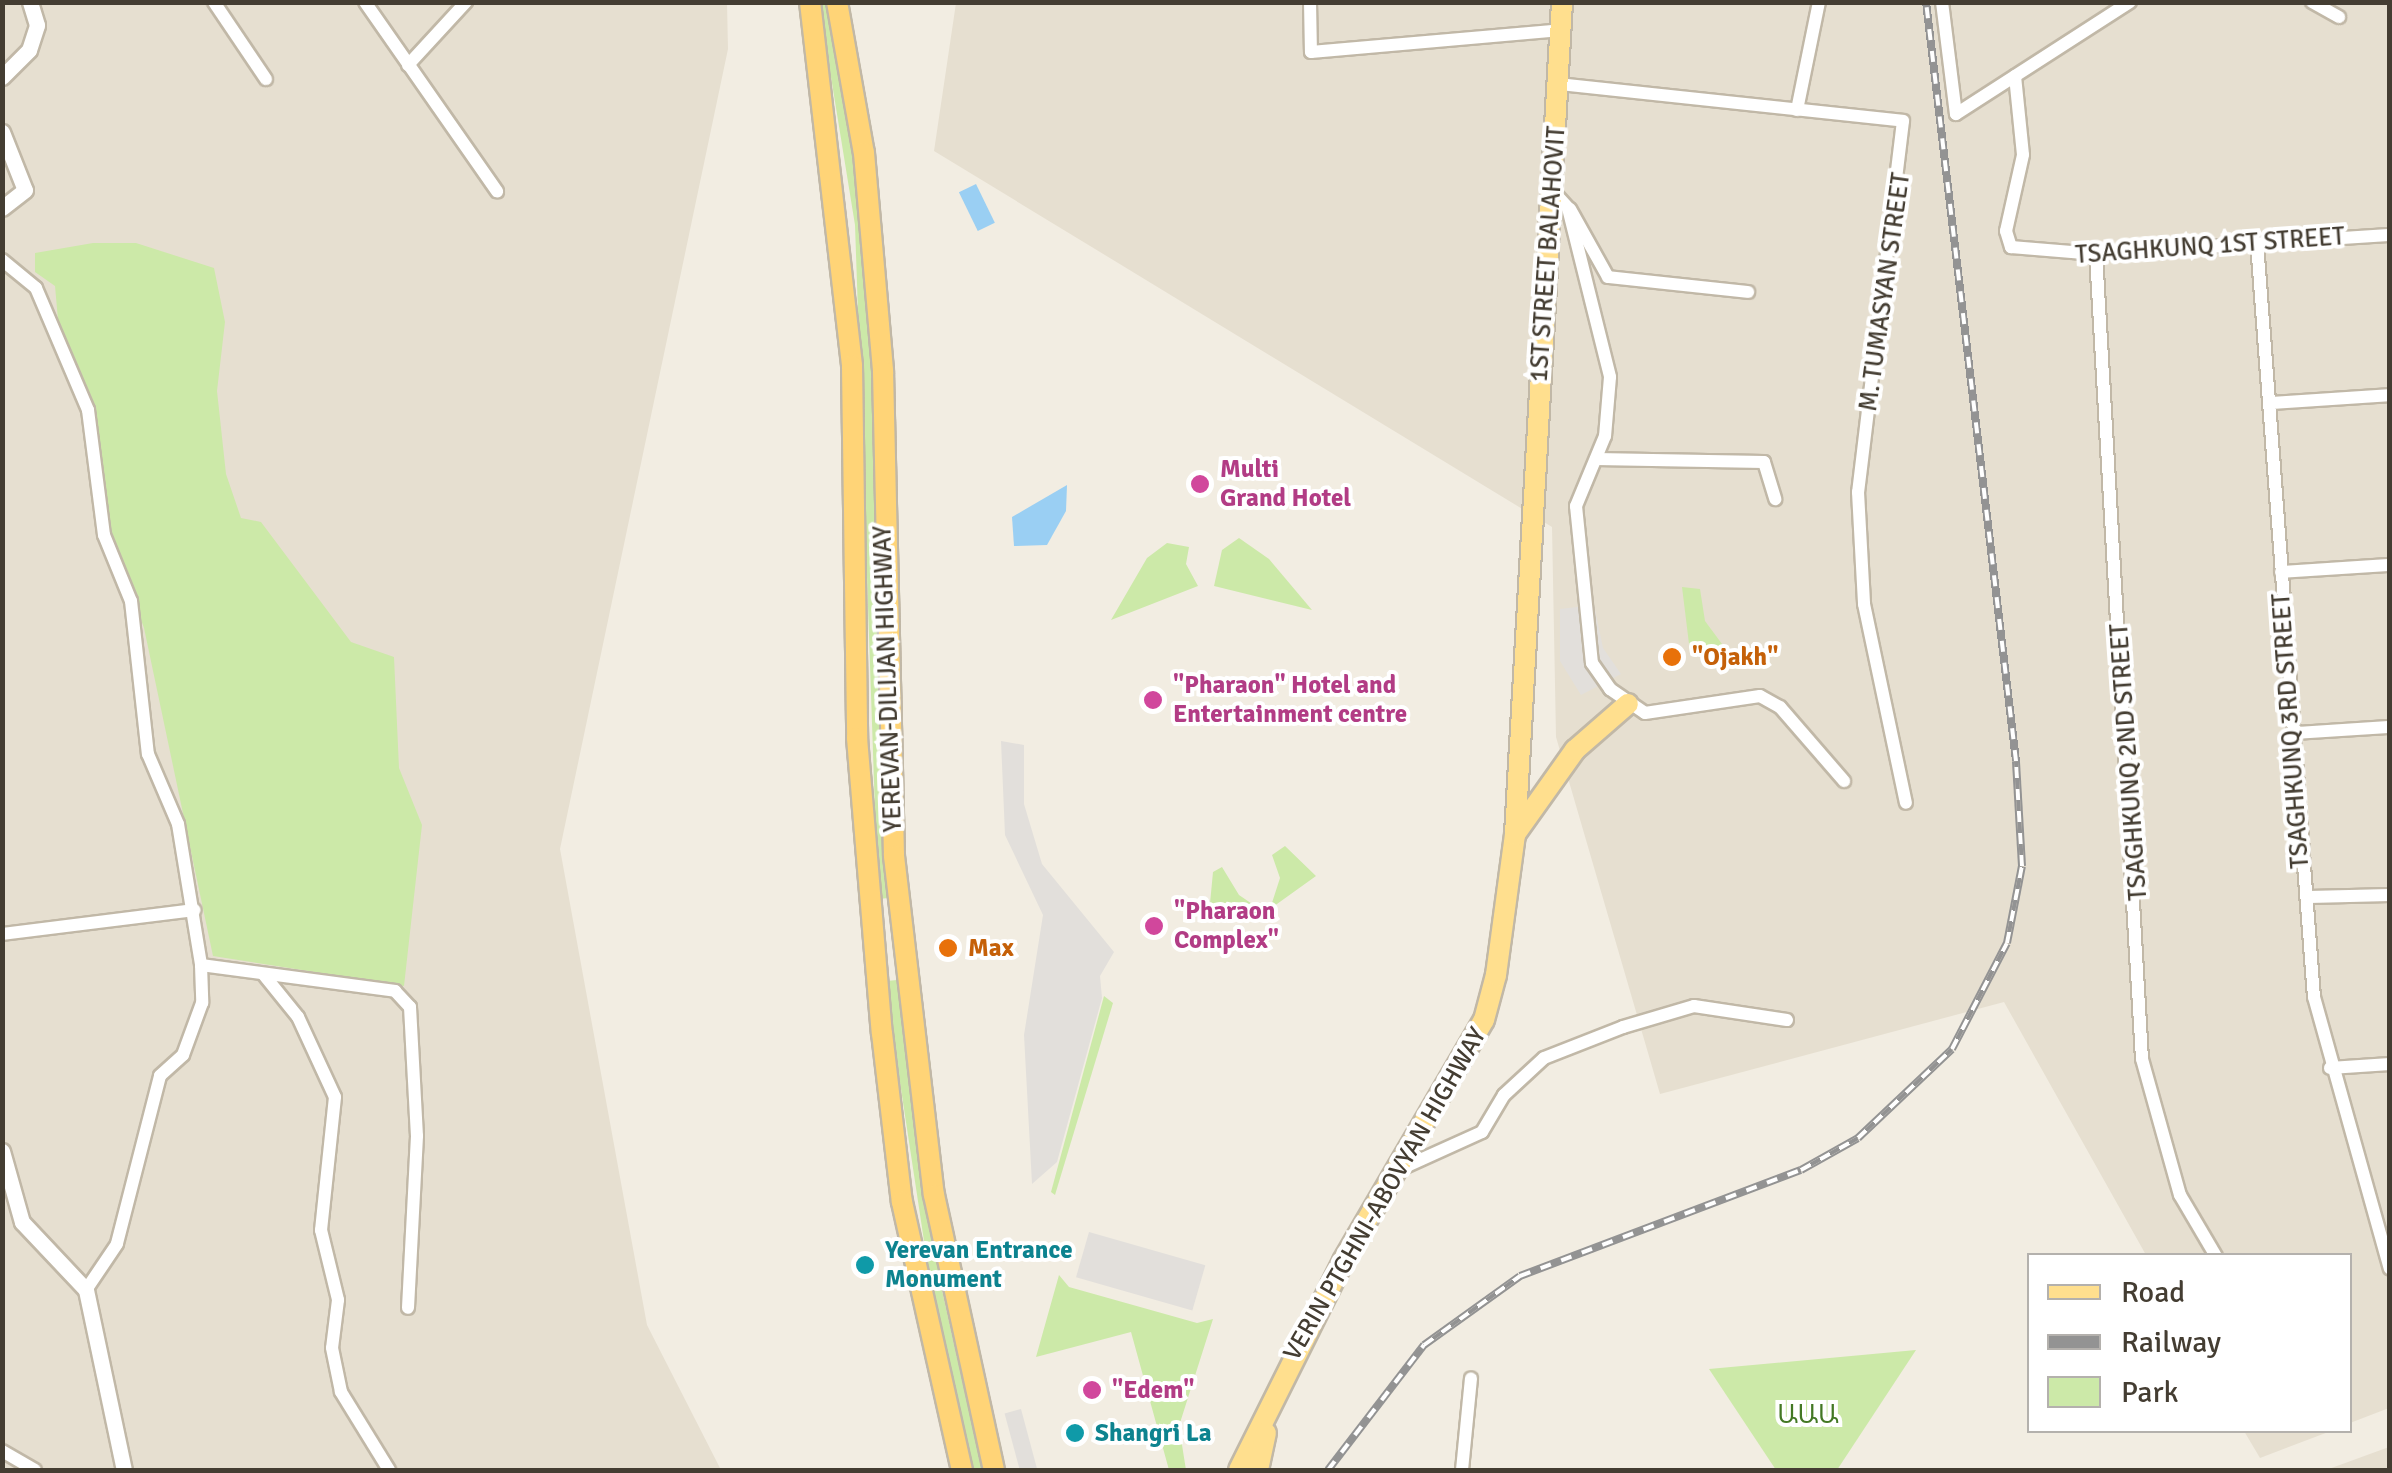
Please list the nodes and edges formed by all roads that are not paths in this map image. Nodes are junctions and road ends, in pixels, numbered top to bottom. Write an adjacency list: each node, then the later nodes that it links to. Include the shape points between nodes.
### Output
1 (30, 2): 17 (street, via 37,25 29,50)
2 (214, 2): 18 (street)
3 (365, 2): 15 (street)
4 (466, 2): 15 (street)
5 (810, 2): 61 (highway, YEREVAN-DILIJAN HIGHWAY, via 852,366 867,878 902,1202)
6 (837, 2): 68 (highway, YEREVAN-DILIJAN HIGHWAY, via 864,153 883,371 884,729 896,875 934,1195)
7 (1310, 2): 14 (street, via 1311,52)
8 (1562, 2): 14 (main road, 1ST STREET BALAHOVIT)
9 (1819, 2): 20 (street)
10 (1942, 2): 16 (street, via 1956,114)
11 (2130, 2): 16 (street)
12 (2312, 2): 13 (street)
13 (2339, 17)
14 (1561, 30): 19 (main road, 1ST STREET BALAHOVIT)
15 (408, 65): 23 (street)
16 (2015, 76): 28 (street, TSAGHKUNQ 1ST STREET, via 2023,155 2006,231 2011,248)
17 (2, 77)
18 (266, 79)
19 (1558, 84): 20 (street, M. TUMASYAN STREET); 22 (main road, 1ST STREET BALAHOVIT)
20 (1797, 110): 42 (street, M. TUMASYAN STREET, via 1903,122 1858,492 1864,604)
21 (2, 132): 24 (street, via 25,190)
22 (1552, 190): 25 (street); 35 (main road, 1ST STREET BALAHOVIT)
23 (497, 191)
24 (2, 208)
25 (1568, 208): 30 (street, via 1592,236 1608,277); 33 (street, via 1610,377)
26 (2390, 235): 27 (street, TSAGHKUNQ 1ST STREET)
27 (2257, 243): 28 (street, TSAGHKUNQ 1ST STREET); 32 (street, TSAGHKUNQ 3RD STREET)
28 (2096, 254): 55 (street, TSAGHKUNQ 2ND STREET, via 2142,1060 2180,1195)
29 (2, 260): 46 (street, via 36,288 88,410 104,534 131,601 148,754 178,824)
30 (1748, 292)
31 (2390, 395): 32 (street)
32 (2270, 403): 37 (street, TSAGHKUNQ 3RD STREET)
33 (1596, 459): 34 (street, via 1764,462); 38 (street, via 1576,506 1582,613 1592,663)
34 (1774, 499)
35 (1532, 506): 43 (main road, VERIN PTGHNI-ABOVYAN HIGHWAY)
36 (2390, 565): 37 (street)
37 (2281, 572): 40 (street, TSAGHKUNQ 3RD STREET)
38 (1628, 704): 41 (street, via 1666,716 1760,696 1780,707); 43 (main road, via 1575,750)
39 (2390, 728): 40 (street)
40 (2296, 733): 45 (street, TSAGHKUNQ 3RD STREET, via 2300,878)
41 (1844, 781)
42 (1906, 803)
43 (1515, 835): 54 (main road, VERIN PTGHNI-ABOVYAN HIGHWAY, via 1484,1020)
44 (2390, 895): 45 (street)
45 (2309, 898): 52 (street, TSAGHKUNQ 3RD STREET, via 2314,998)
46 (195, 910): 47 (street); 48 (street)
47 (2, 934)
48 (202, 965): 49 (street); 57 (street, via 202,1003 183,1055 160,1076 117,1244)
49 (264, 975): 58 (street, via 395,991 410,1007 417,1136); 65 (street, via 298,1017 335,1098 321,1230 338,1300 332,1348 341,1392)
50 (1787, 1020): 54 (street, via 1694,1006 1623,1027 1544,1058 1504,1094 1482,1132)
51 (2390, 1064): 52 (street)
52 (2330, 1068): 56 (street, TSAGHKUNQ 3RD STREET)
53 (2, 1151): 57 (street, via 22,1222)
54 (1398, 1170): 60 (main road, VERIN PTGHNI-ABOVYAN HIGHWAY)
55 (2214, 1253)
56 (2390, 1269)
57 (86, 1290): 64 (street)
58 (408, 1308)
59 (1470, 1378): 71 (street)
60 (1272, 1402): 69 (main road, VERIN PTGHNI-ABOVYAN HIGHWAY); 70 (main road, VERIN PTGHNI-ABOVYAN HIGHWAY)
61 (943, 1408): 66 (highway); 67 (highway, YEREVAN-DILIJAN HIGHWAY)
62 (2, 1451): 63 (street)
63 (35, 1470)
64 (124, 1470)
65 (390, 1470)
66 (948, 1470)
67 (962, 1470)
68 (994, 1470)
69 (1239, 1470)
70 (1258, 1470)
71 (1462, 1470)

